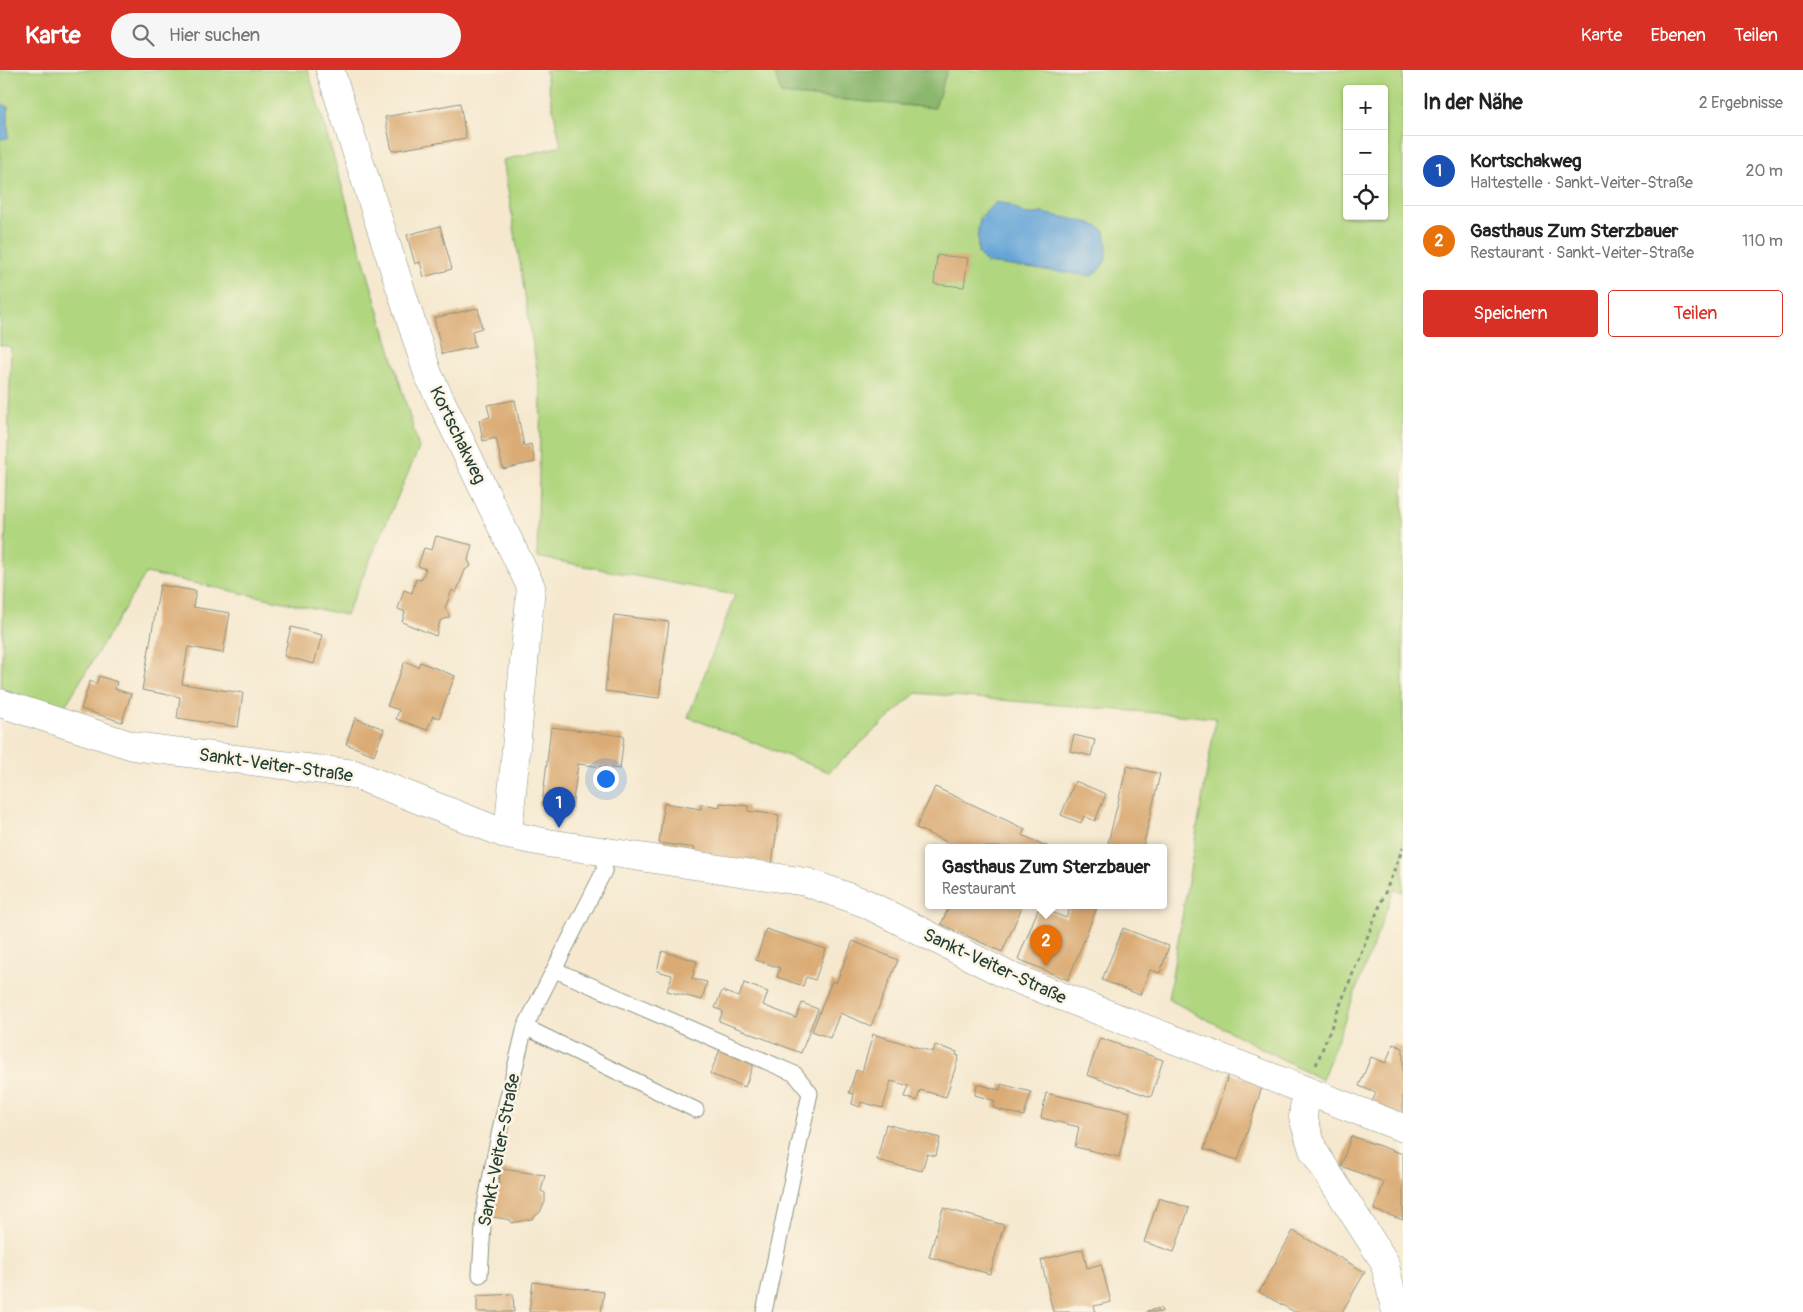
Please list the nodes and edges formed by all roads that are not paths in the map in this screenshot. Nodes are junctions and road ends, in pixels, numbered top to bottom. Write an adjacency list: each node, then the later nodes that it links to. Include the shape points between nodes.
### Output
1 (330, 70): 3 (street, Kortschakweg, via 428,374 532,587)
2 (0, 703): 3 (street, Sankt-Veiter-Straße, via 133,746 354,774)
3 (508, 835): 4 (street, Sankt-Veiter-Straße)
4 (607, 850): 5 (lane, Sankt-Veiter-Straße, via 604,871); 7 (street, Sankt-Veiter-Straße, via 806,882 865,903 1009,976)
5 (555, 970): 6 (lane, Sankt-Veiter-Straße); 11 (lane, via 795,1074 810,1093)
6 (525, 1027): 8 (lane); 10 (lane, Sankt-Veiter-Straße, via 484,1210)
7 (1306, 1091): 9 (street, Sankt-Veiter-Straße); 12 (street, via 1303,1117 1314,1150 1384,1261)
8 (696, 1110)
9 (1403, 1128)
10 (480, 1275)
11 (764, 1312)
12 (1396, 1312)

